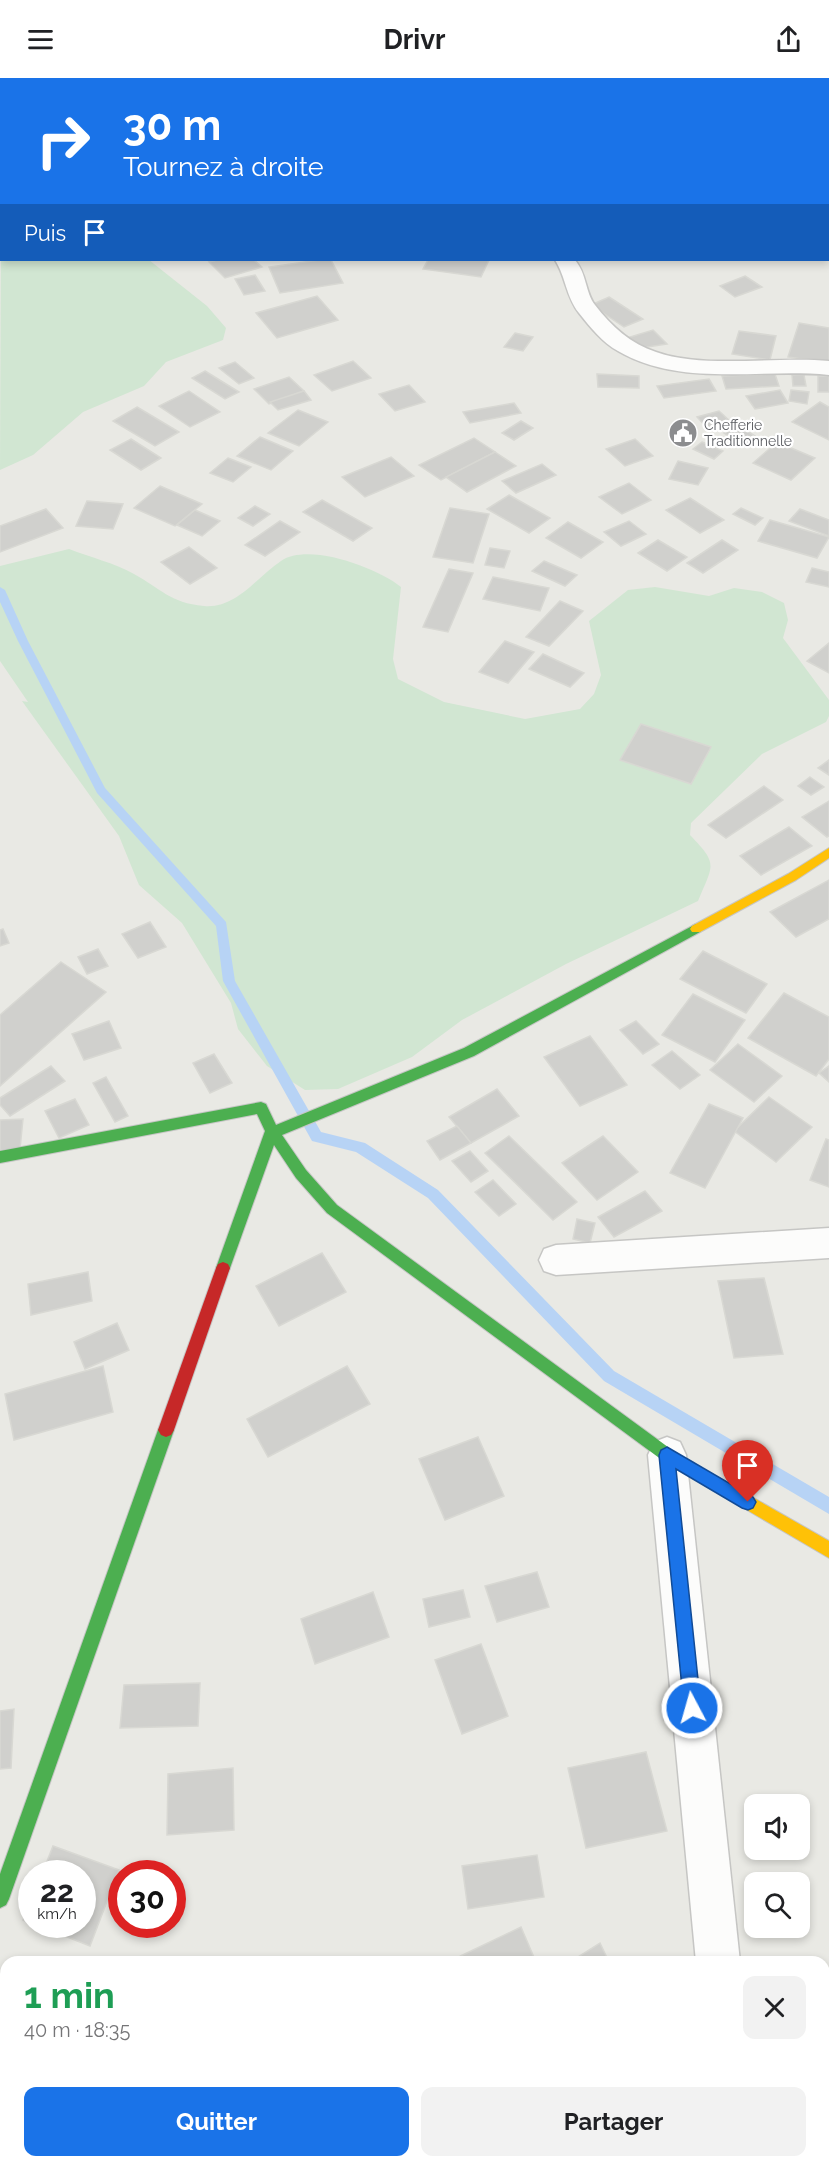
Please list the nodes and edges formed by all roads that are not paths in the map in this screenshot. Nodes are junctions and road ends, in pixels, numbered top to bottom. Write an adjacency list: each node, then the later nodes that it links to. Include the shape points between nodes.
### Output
1 (566, 261): 2 (street, via 576,273 585,307 624,346 638,353 686,364)
2 (829, 368)
3 (829, 852): 4 (street, via 792,877 469,1052)
4 (271, 1133): 5 (street, via 261,1108); 8 (street, via 299,1174 332,1209); 10 (street)
5 (0, 1157)
6 (829, 1243): 7 (street)
7 (556, 1260)
8 (667, 1455): 9 (street); 11 (street)
9 (829, 1550)
10 (0, 1899)
11 (717, 1956)

